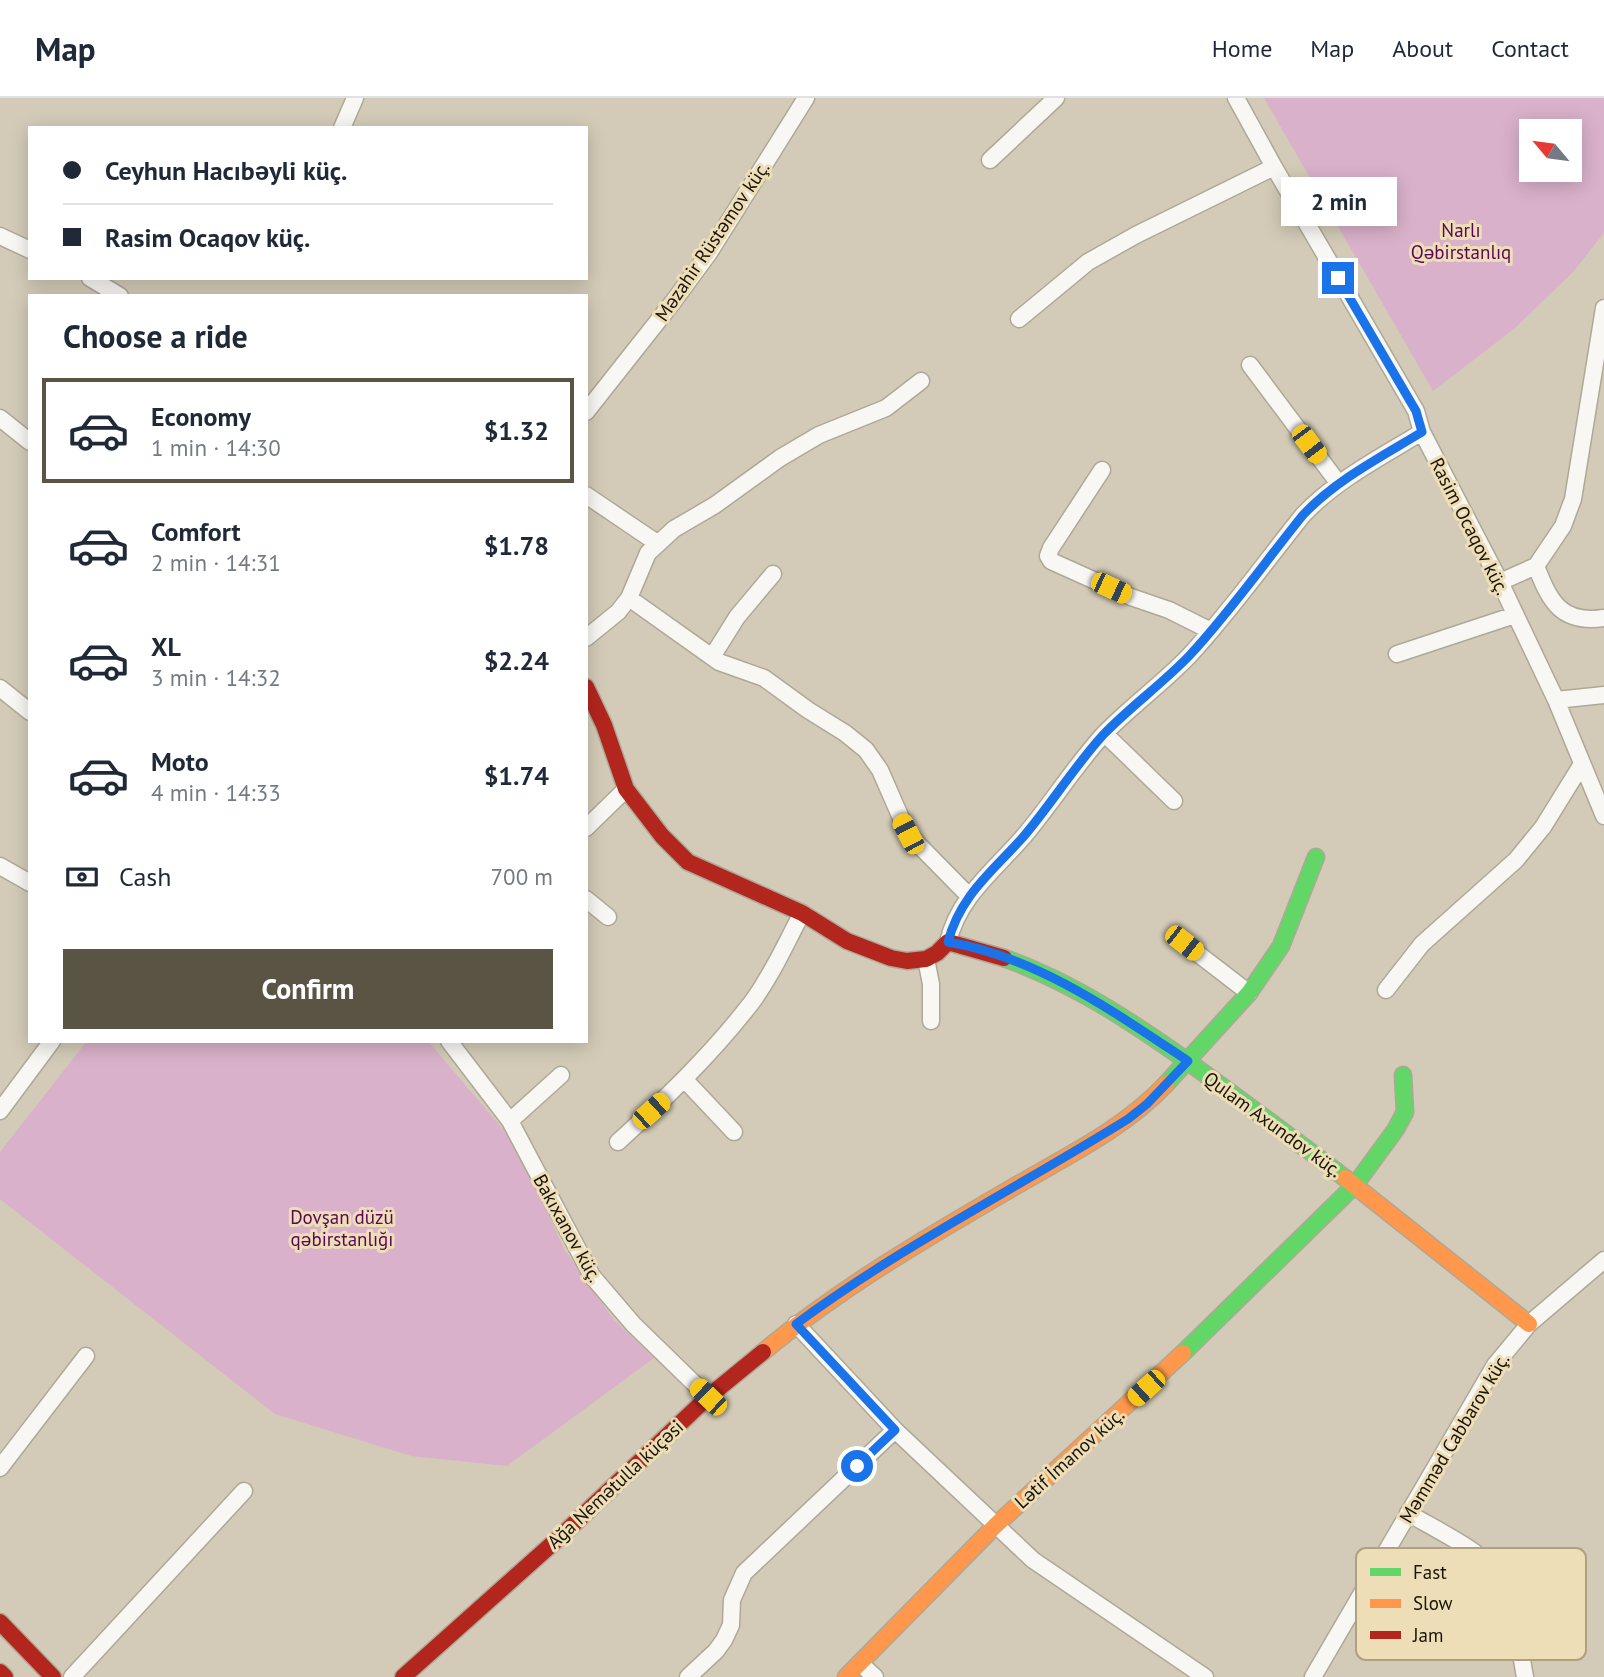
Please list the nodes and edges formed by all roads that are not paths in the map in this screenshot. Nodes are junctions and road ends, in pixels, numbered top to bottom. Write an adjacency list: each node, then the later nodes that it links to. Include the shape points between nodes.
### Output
1 (355, 98): 5 (street)
2 (806, 98): 16 (street, Məzahir Rüstəmov küç., via 709,253)
3 (1056, 98): 6 (street)
4 (1236, 98): 7 (street, Rasim Ocaqov küç.)
5 (343, 126)
6 (990, 160)
7 (1273, 167): 13 (street, via 1088,262); 18 (street, Rasim Ocaqov küç., via 1416,411)
8 (0, 236): 9 (street)
9 (28, 249)
10 (93, 280): 11 (street)
11 (117, 294)
12 (1604, 308): 24 (street, via 1573,499 1563,526)
13 (1019, 319)
14 (1250, 365): 21 (street)
15 (921, 381): 23 (street, via 886,408 819,435 780,458)
16 (588, 409)
17 (0, 418): 19 (street)
18 (1422, 432): 21 (street); 26 (street, Rasim Ocaqov küç.)
19 (28, 440)
20 (1102, 470): 30 (street, via 1051,548 1051,561)
21 (1339, 484): 30 (street, via 1303,515)
22 (588, 496): 23 (street)
23 (657, 543): 27 (street)
24 (1536, 566): 26 (street); 29 (street, via 1548,596 1564,612 1587,620)
25 (773, 574): 33 (street, via 737,617)
26 (1500, 582): 28 (street, Rasim Ocaqov küç.)
27 (629, 598): 31 (street); 33 (street)
28 (1515, 615): 32 (street); 37 (street, Rasim Ocaqov küç.)
29 (1604, 618)
30 (1211, 631): 39 (street)
31 (588, 636)
32 (1397, 654)
33 (712, 657): 48 (street, via 764,678 866,750 880,770 908,834)
34 (0, 688): 38 (street)
35 (588, 691): 41 (main road)
36 (1604, 695): 37 (street)
37 (1556, 700): 40 (street, Rasim Ocaqov küç.)
38 (28, 710)
39 (1105, 734): 42 (street); 48 (street, via 1027,832)
40 (1582, 764): 43 (street, Rasim Ocaqov küç.); 55 (street, via 1543,827 1516,860 1422,944)
41 (626, 789): 44 (street); 50 (main road, via 688,862)
42 (1174, 801)
43 (1604, 816)
44 (588, 826)
45 (1316, 858): 56 (main road, Ağa Nemətulla küçəsi, via 1281,946)
46 (0, 866): 47 (street)
47 (28, 882)
48 (968, 895): 52 (street)
49 (588, 901): 51 (street)
50 (802, 913): 54 (main road, via 847,941 891,958); 63 (street, via 752,1002)
51 (608, 917)
52 (948, 942): 54 (main road); 60 (main road, Qulam Axundov küç., via 968,945 1070,986)
53 (1184, 943): 56 (street)
54 (926, 959): 57 (street)
55 (1385, 990)
56 (1249, 993): 60 (main road, Ağa Nemətulla küçəsi)
57 (931, 1021)
58 (51, 1043): 64 (street)
59 (451, 1043): 65 (street, Bakıxanov küç.)
60 (1188, 1061): 68 (main road, Qulam Axundov küç.); 70 (main road, Ağa Nemətulla küçəsi, via 1128,1119 908,1250)
61 (561, 1075): 65 (street)
62 (1403, 1075): 68 (main road, Lətif İmanov küç., via 1405,1112)
63 (685, 1080): 66 (street); 67 (street)
64 (0, 1111)
65 (510, 1121): 73 (street, Bakıxanov küç., via 592,1276 633,1324)
66 (734, 1132)
67 (618, 1142)
68 (1355, 1185): 71 (main road, Qulam Axundov küç.); 78 (main road, Lətif İmanov küç., via 1146,1388)
69 (1604, 1260): 71 (street, Məmməd Cabbarov küç.)
70 (796, 1324): 73 (main road, Ağa Nemətulla küçəsi); 74 (street)
71 (1530, 1324): 77 (street, Məmməd Cabbarov küç., via 1495,1365)
72 (86, 1356): 75 (street)
73 (708, 1397): 88 (main road, Ağa Nemətulla küçəsi)
74 (895, 1430): 78 (street); 89 (street, via 744,1573 732,1600 731,1625 724,1640)
75 (0, 1468)
76 (244, 1491): 87 (street)
77 (1408, 1513): 79 (street, Məmməd Cabbarov küç.); 80 (street)
78 (995, 1526): 83 (main road, Lətif İmanov küç.); 92 (street, via 1033,1560)
79 (1388, 1548)
80 (1466, 1548)
81 (1356, 1603): 93 (street, Məmməd Cabbarov küç.)
82 (0, 1622): 86 (main road)
83 (860, 1663): 90 (main road, Lətif İmanov küç.); 91 (street)
84 (0, 1672): 85 (main road)
85 (5, 1677)
86 (53, 1677)
87 (72, 1677)
88 (403, 1677)
89 (688, 1677)
90 (846, 1677)
91 (875, 1677)
92 (1205, 1677)
93 (1313, 1677)

